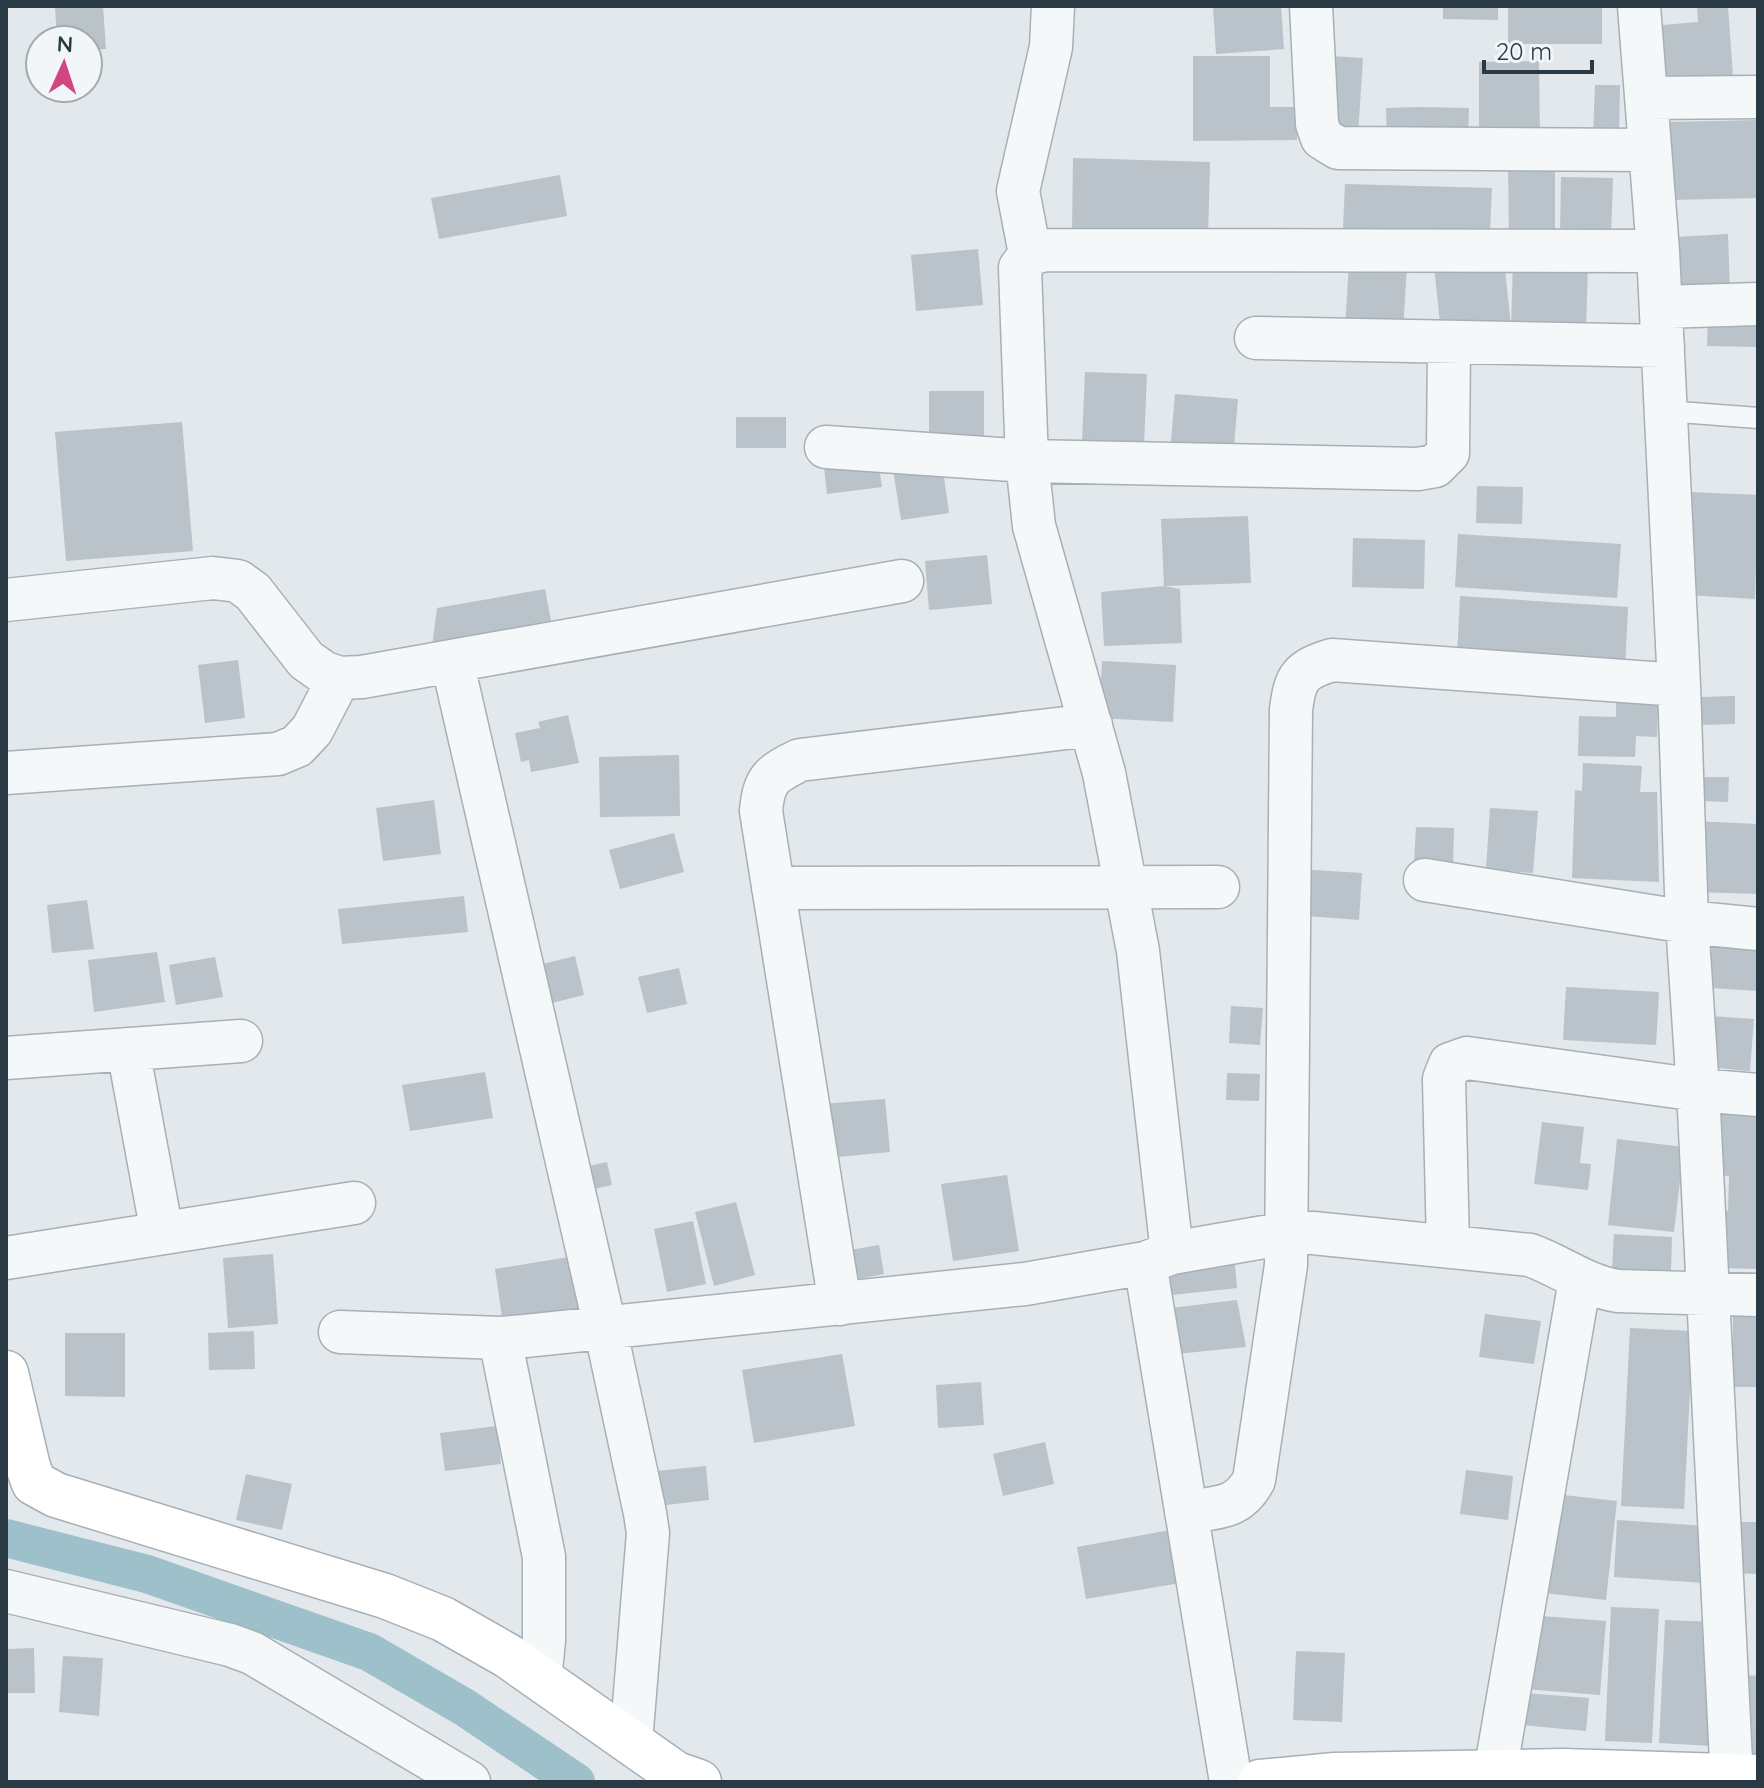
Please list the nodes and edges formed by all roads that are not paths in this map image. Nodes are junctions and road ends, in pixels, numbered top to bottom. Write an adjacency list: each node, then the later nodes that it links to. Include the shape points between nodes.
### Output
1 (1053, 6): 8 (street, via 1051,47 1018,191)
2 (1311, 6): 6 (street, via 1317,124 1322,138 1338,148)
3 (1639, 6): 5 (street)
4 (1758, 97): 5 (street)
5 (1646, 98): 6 (street)
6 (1650, 150): 7 (street)
7 (1658, 251): 8 (street); 10 (street)
8 (1030, 254): 16 (street, via 1020,268 1019,287)
9 (1758, 304): 10 (street)
10 (1662, 326): 12 (street); 13 (street)
11 (1256, 338): 12 (street)
12 (1449, 342): 16 (street, via 1450,437 1448,453 1435,466)
13 (1666, 411): 14 (lane); 21 (street)
14 (1758, 418)
15 (826, 447): 16 (street)
16 (1027, 461): 22 (street, via 1034,526)
17 (902, 581): 19 (street)
18 (6, 600): 20 (street, via 213,578 238,581 253,592 306,660)
19 (452, 661): 20 (street); 45 (street)
20 (339, 678): 23 (street, via 312,730 297,746 278,754)
21 (1679, 685): 28 (street); 37 (street, via 1332,660 1308,667 1294,686)
22 (1091, 725): 25 (street); 27 (street, via 800,760 778,771 763,786 761,811)
23 (6, 773)
24 (1425, 880): 28 (street)
25 (1126, 887): 26 (street); 27 (street); 40 (street, via 1141,972)
26 (1218, 887)
27 (773, 888): 44 (street)
28 (1687, 922): 29 (street); 33 (street)
29 (1758, 929)
30 (241, 1041): 31 (street)
31 (128, 1049): 32 (street); 36 (street)
32 (6, 1058)
33 (1698, 1090): 34 (street); 38 (street, via 1467,1058 1450,1064 1444,1079); 42 (street)
34 (1758, 1095)
35 (354, 1203): 36 (street)
36 (162, 1233): 39 (street)
37 (1287, 1233): 38 (street); 40 (street); 50 (street, via 1254,1480 1231,1505)
38 (1448, 1246): 41 (street, via 1530,1255)
39 (6, 1258)
40 (1159, 1258): 44 (street, via 1025,1284); 50 (street)
41 (1580, 1280): 42 (street, via 1618,1291); 54 (street)
42 (1708, 1295): 43 (street); 56 (street)
43 (1758, 1295)
44 (840, 1304): 45 (street)
45 (605, 1327): 47 (street); 53 (street, via 648,1533)
46 (340, 1332): 47 (street)
47 (500, 1338): 52 (street, via 544,1557)
48 (6, 1373): 49 (main road, via 28,1467)
49 (20, 1480): 52 (main road, via 385,1596 443,1619)
50 (1186, 1512): 59 (street)
51 (6, 1591): 57 (street, via 252,1653)
52 (540, 1679): 53 (main road)
53 (631, 1742): 58 (main road, via 676,1774)
54 (1495, 1773): 55 (main road); 60 (main road, via 1335,1775)
55 (1563, 1777): 56 (main road)
56 (1741, 1778)
57 (469, 1782)
58 (699, 1782)
59 (1231, 1782)
60 (1260, 1782)

